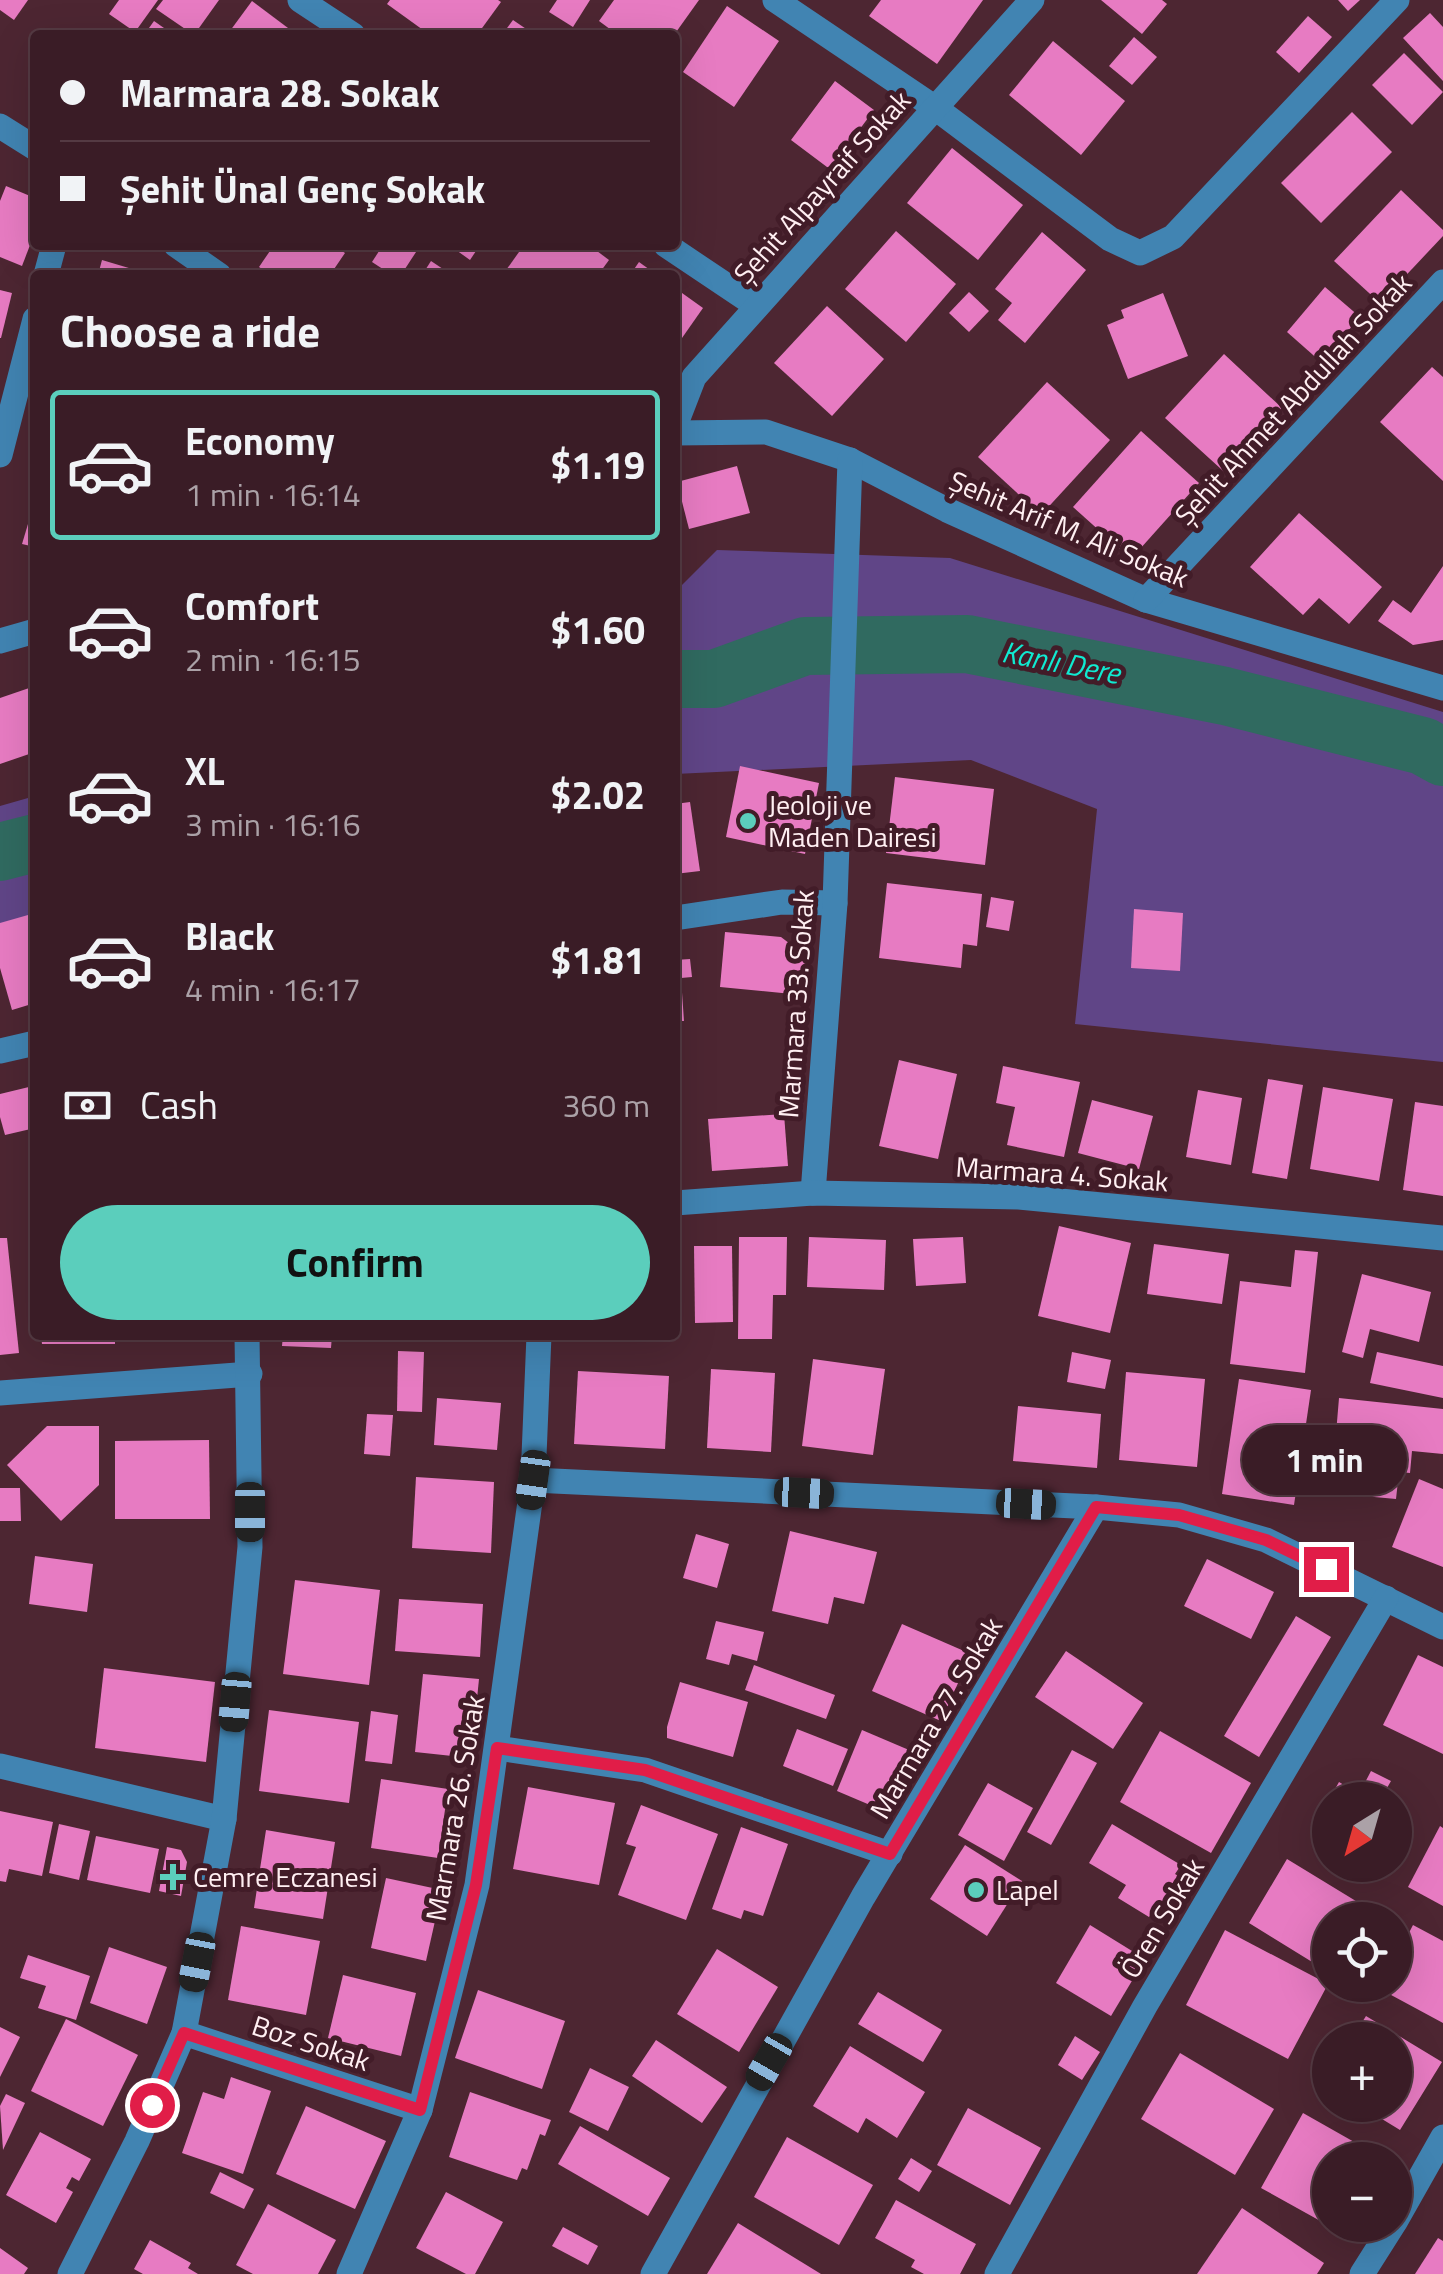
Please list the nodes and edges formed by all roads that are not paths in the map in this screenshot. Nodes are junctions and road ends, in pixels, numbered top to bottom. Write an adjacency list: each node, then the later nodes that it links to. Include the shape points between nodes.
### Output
1 (300, 0): 5 (street)
2 (775, 0): 6 (street)
3 (1032, 0): 6 (street, Şehit Alpayraif Sokak)
4 (1397, 0): 6 (street, via 1173,237 1140,253 1110,239)
5 (345, 30)
6 (934, 107): 13 (street, Şehit Alpayraif Sokak)
7 (0, 126): 8 (street)
8 (30, 145)
9 (183, 250): 11 (street)
10 (673, 250): 13 (street)
11 (212, 270)
12 (1443, 282): 19 (street, Şehit Ahmet Abdullah Sokak)
13 (756, 306): 15 (street, Şehit Alpayraif Sokak, via 694,377)
14 (30, 338): 17 (street)
15 (680, 415)
16 (680, 429): 18 (street, Şehit Arif M. Ali Sokak, via 766,432)
17 (0, 455)
18 (850, 460): 19 (street, Şehit Arif M. Ali Sokak); 23 (street, Marmara 33. Sokak)
19 (1146, 600): 22 (street, Şehit Arif M. Ali Sokak)
20 (30, 633): 21 (street)
21 (0, 642)
22 (1443, 688)
23 (835, 904): 24 (street, via 782,902); 27 (street, Marmara 33. Sokak)
24 (680, 917)
25 (30, 1043): 26 (street)
26 (0, 1051)
27 (813, 1193): 28 (street, Marmara 4. Sokak); 29 (street, Marmara 4. Sokak, via 1019,1197)
28 (680, 1203)
29 (1443, 1238)
30 (248, 1340): 32 (street)
31 (540, 1340): 34 (street, Marmara 26. Sokak)
32 (250, 1374): 33 (street); 40 (street, via 250,1546)
33 (0, 1392)
34 (533, 1480): 35 (street); 38 (street, Marmara 26. Sokak)
35 (1096, 1507): 36 (street, via 1179,1515 1266,1540); 41 (street, Marmara 27. Sokak)
36 (1386, 1598): 37 (street); 51 (street, Ören Sokak, via 1145,2006)
37 (1443, 1627)
38 (497, 1748): 41 (street, via 645,1770); 43 (street, Marmara 26. Sokak, via 476,1885)
39 (0, 1766): 40 (street)
40 (224, 1819): 42 (street)
41 (890, 1854): 50 (street, Marmara 27. Sokak)
42 (184, 2033): 43 (street, Boz Sokak); 48 (street)
43 (420, 2110): 49 (street, Marmara 26. Sokak)
44 (1443, 2138): 45 (street)
45 (1433, 2184): 46 (street)
46 (1412, 2205)
47 (1382, 2242): 52 (street)
48 (70, 2274)
49 (350, 2274)
50 (653, 2274)
51 (997, 2274)
52 (1362, 2274)

